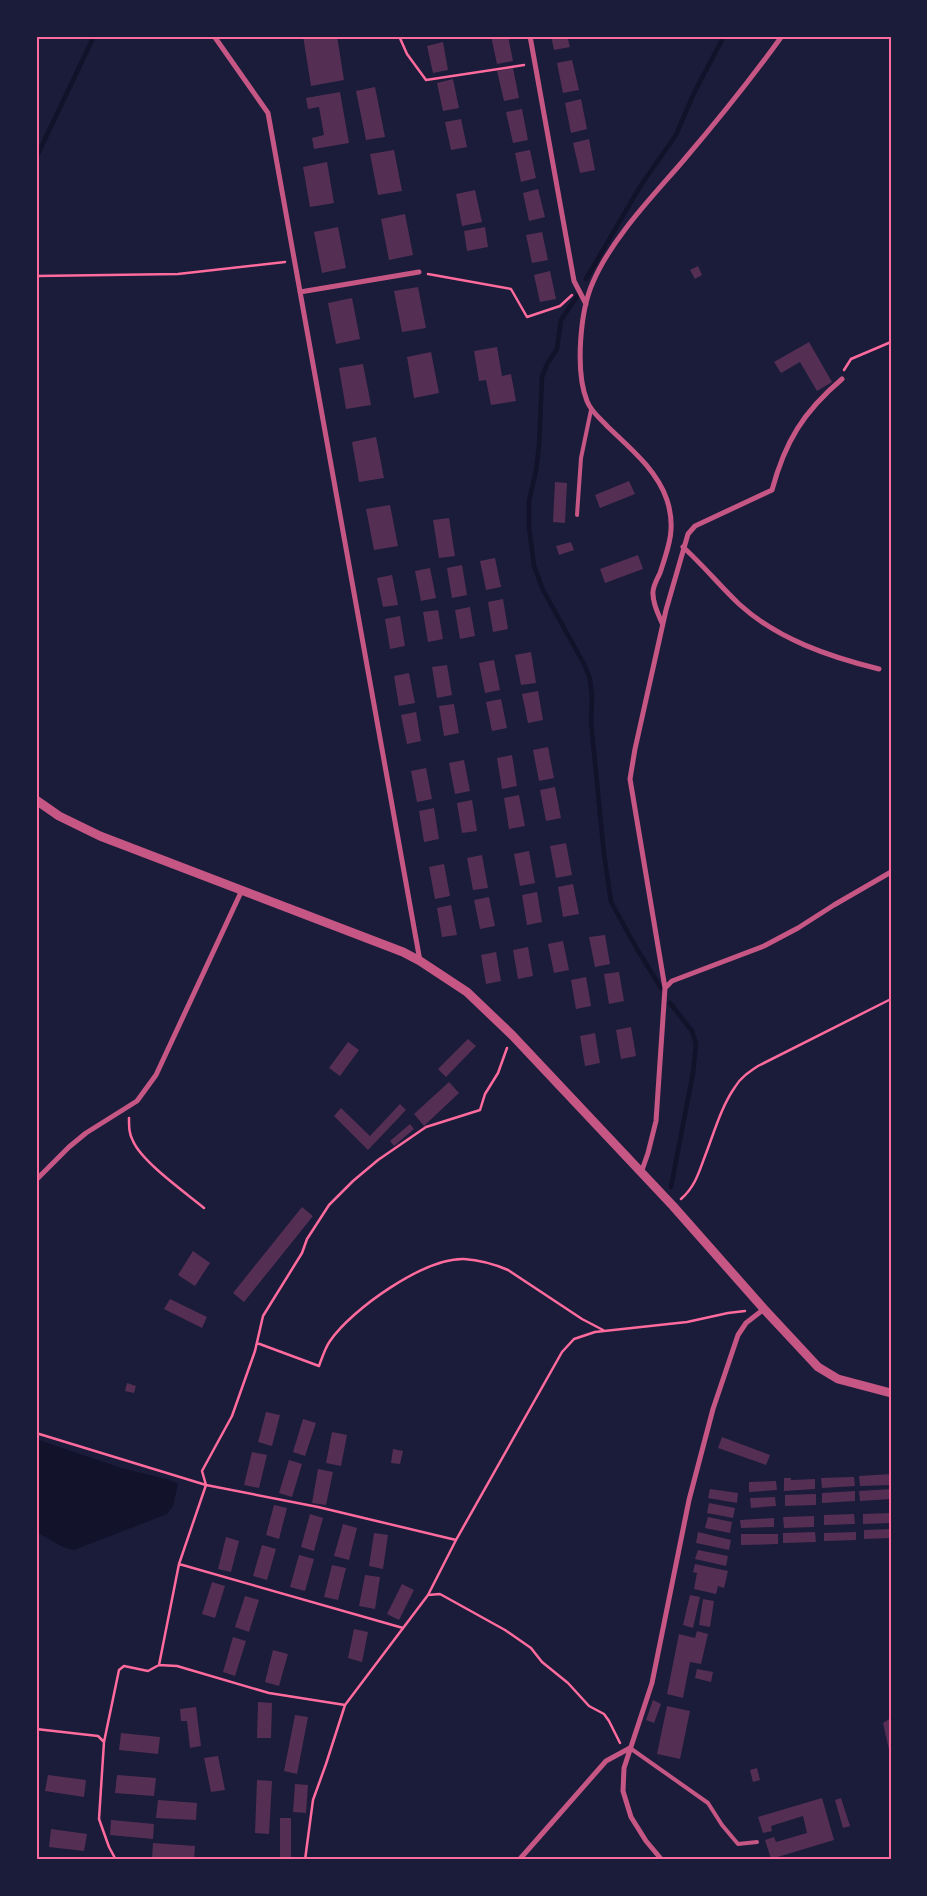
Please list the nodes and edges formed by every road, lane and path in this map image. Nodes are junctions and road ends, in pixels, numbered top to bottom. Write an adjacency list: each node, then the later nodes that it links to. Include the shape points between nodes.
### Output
1 (214, 36): 6 (street, via 268,113)
2 (399, 36): 5 (path, via 407,54 426,80)
3 (530, 36): 5 (street)
4 (782, 36): 11 (street, via 728,108 626,229 594,280)
5 (536, 63): 9 (street, via 574,281)
6 (294, 260): 8 (path, via 178,274); 10 (street)
7 (420, 272): 9 (path, via 511,289 528,317 560,306); 10 (street)
8 (36, 276)
9 (579, 290): 11 (street)
10 (300, 292): 22 (street)
11 (586, 304): 14 (street, via 582,378)
12 (891, 342): 13 (path, via 850,359)
13 (842, 380): 16 (street, via 822,396 790,439 772,490 695,526)
14 (591, 410): 15 (lane, via 582,458); 17 (street, via 635,452 667,498 672,534 652,592)
15 (577, 515)
16 (683, 547): 17 (street); 18 (street, via 760,621 842,660)
17 (662, 624): 23 (street, via 630,779)
18 (879, 670)
19 (36, 800): 21 (street, via 100,836)
20 (891, 872): 23 (street, via 764,946 672,981)
21 (242, 890): 22 (street); 26 (street, via 156,1075)
22 (420, 961): 25 (street, via 467,992)
23 (666, 988): 27 (street, via 656,1121)
24 (891, 999): 29 (path, via 744,1076 734,1087 716,1125 691,1191)
25 (512, 1035): 27 (street); 33 (path, via 480,1110 426,1127 378,1160 329,1205 263,1316)
26 (129, 1107): 28 (street, via 68,1147); 30 (path, via 129,1130 141,1155)
27 (640, 1174): 29 (street)
28 (36, 1180)
29 (673, 1206): 31 (street)
30 (204, 1208)
31 (764, 1309): 32 (path); 34 (street, via 818,1367 838,1379); 45 (street, via 746,1323 738,1335 713,1409 689,1500 652,1683)
32 (605, 1331): 33 (path, via 508,1270 462,1259 421,1270 369,1301 329,1342 319,1366); 37 (path, via 574,1339 562,1352)
33 (257, 1343): 36 (path, via 232,1416 202,1471)
34 (891, 1393)
35 (36, 1433): 36 (path)
36 (206, 1485): 37 (path, via 318,1507); 38 (path)
37 (456, 1540): 39 (path)
38 (179, 1564): 40 (path); 41 (path)
39 (428, 1595): 40 (path); 45 (path, via 440,1594 531,1648 589,1706 604,1714 619,1742)
40 (403, 1628): 42 (path)
41 (159, 1665): 42 (path, via 177,1666 269,1694); 44 (path, via 148,1671 124,1666 119,1670)
42 (344, 1705): 48 (path, via 313,1800)
43 (36, 1729): 44 (path, via 98,1736)
44 (104, 1742): 47 (path, via 99,1819)
45 (630, 1748): 46 (lane, via 708,1803 738,1844); 49 (street, via 606,1761); 50 (street, via 624,1768 623,1791 631,1817)
46 (757, 1842)
47 (116, 1860)
48 (305, 1860)
49 (518, 1860)
50 (662, 1860)

